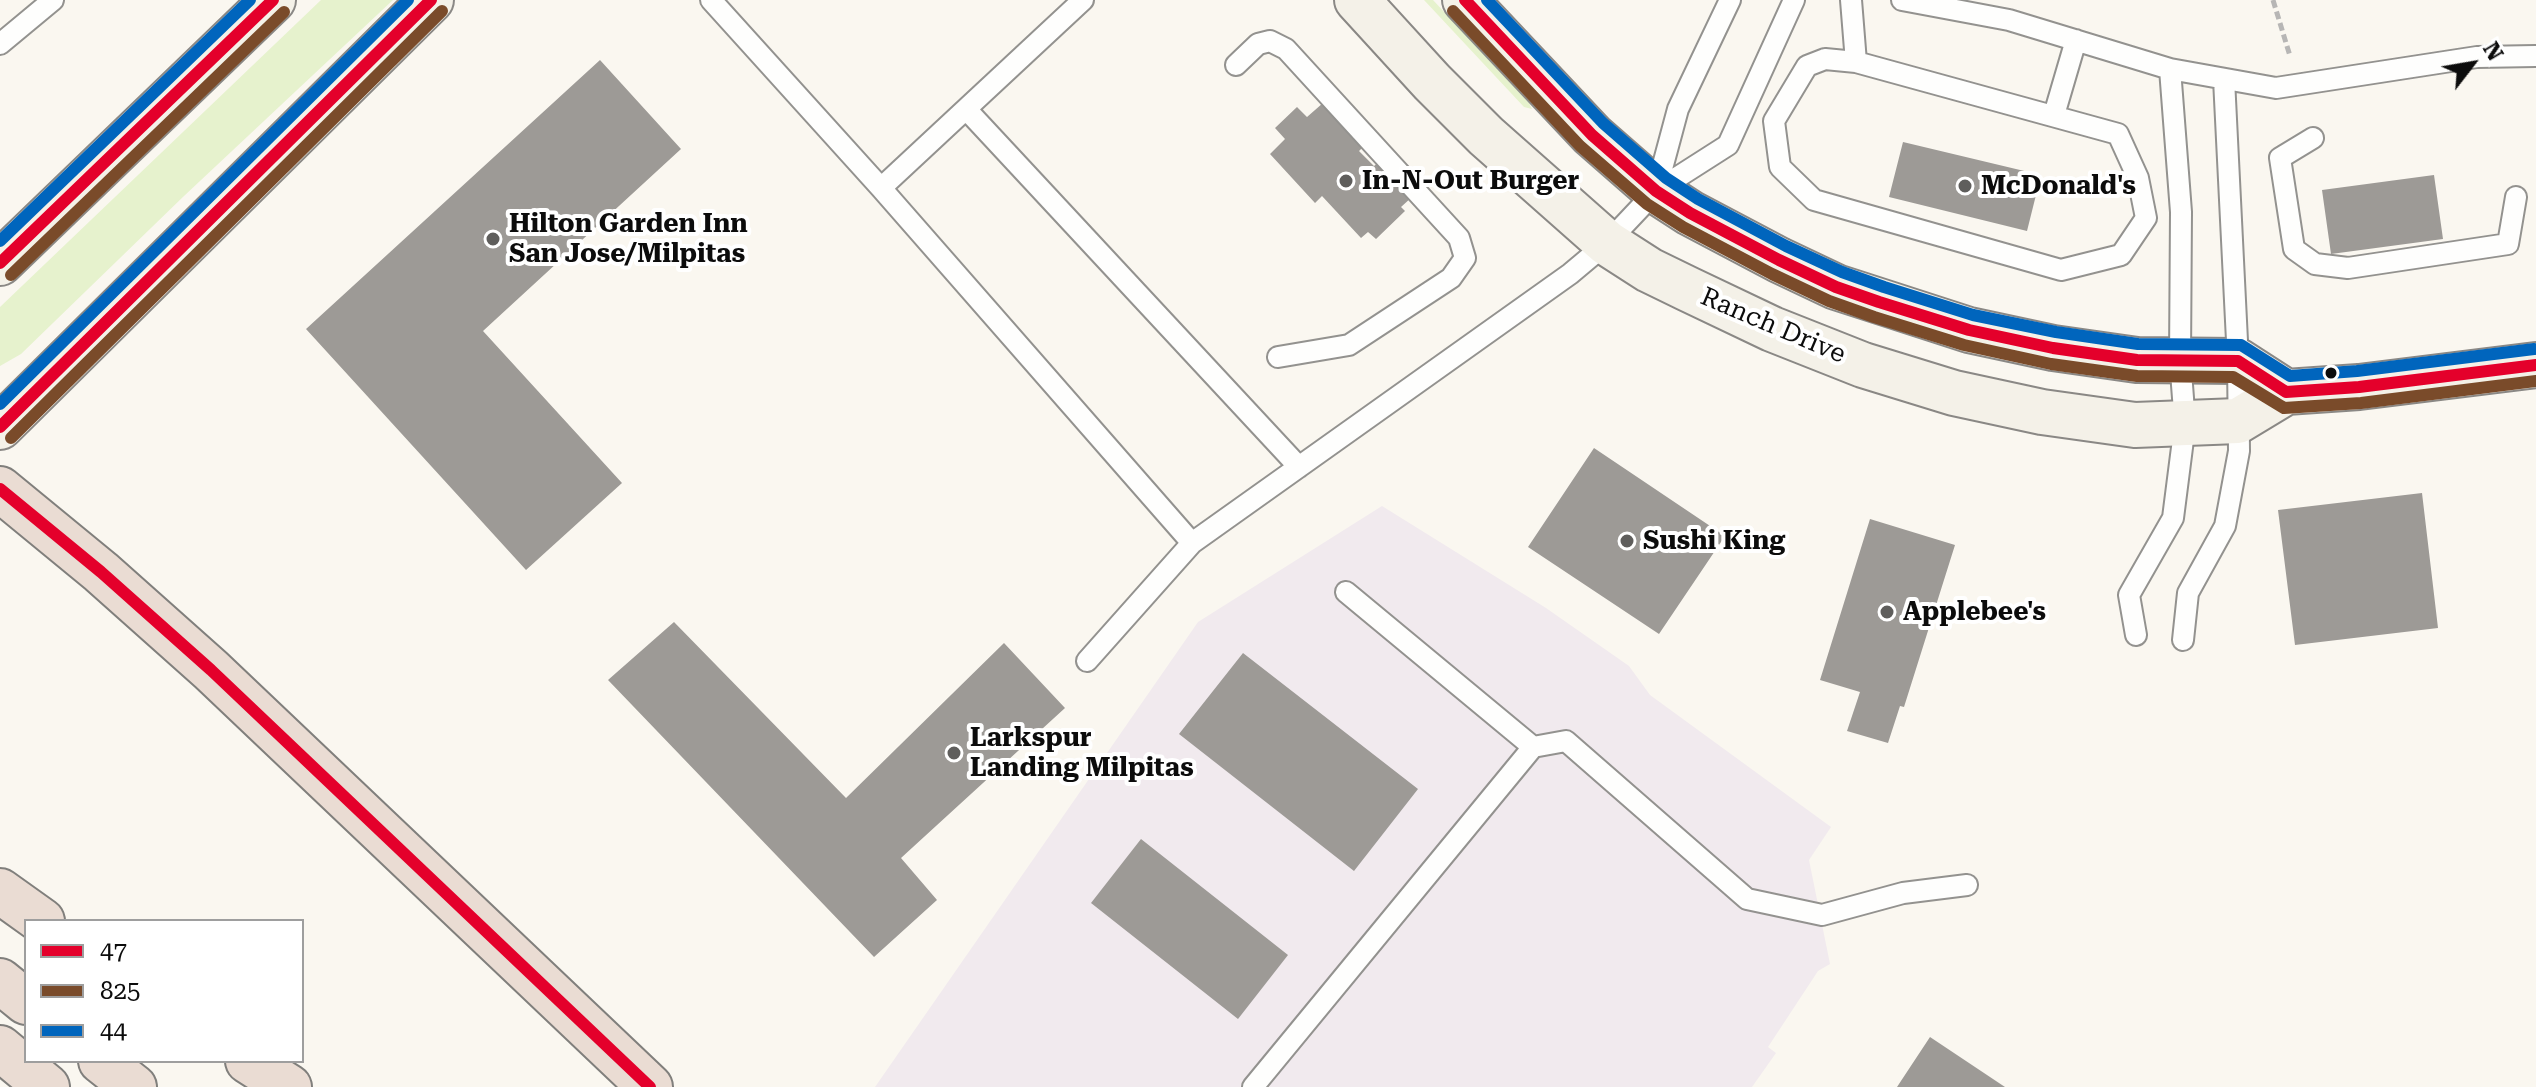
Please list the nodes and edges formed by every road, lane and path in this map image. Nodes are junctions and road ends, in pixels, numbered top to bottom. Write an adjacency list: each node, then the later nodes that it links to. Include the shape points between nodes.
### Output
1 (53, 0): 14 (lane)
2 (273, 0): 28 (street)
3 (431, 0): 36 (street)
4 (711, 0): 24 (lane)
5 (1083, 0): 21 (lane)
6 (1357, 0): 27 (street, Ranch Drive, via 1486,136)
7 (1465, 0): 25 (street, via 1592,135)
8 (1730, 0): 25 (lane, via 1678,109)
9 (1794, 0): 25 (lane, via 1728,145)
10 (1851, 0): 16 (lane)
11 (1902, 0): 13 (lane, via 2009,20)
12 (2273, 0): 20 (path)
13 (2076, 40): 18 (lane); 22 (lane)
14 (0, 44)
15 (2536, 56): 20 (lane, via 2477,57)
16 (1856, 62): 22 (lane); 22 (lane, via 1825,59 1807,66 1774,121 1780,167 1814,200 2061,270 2121,255 2146,218 2138,178 2118,134)
17 (1236, 65): 29 (lane, via 1258,44 1270,41 1286,49 1459,238 1465,258 1451,278 1349,345)
18 (2170, 69): 19 (lane); 30 (lane, via 2181,212)
19 (2224, 79): 20 (lane, via 2276,88); 31 (lane)
20 (2298, 85)
21 (966, 109): 24 (lane); 37 (lane)
22 (2054, 115)
23 (2313, 138): 26 (lane, via 2280,158 2294,249 2315,264 2348,268 2508,244)
24 (881, 188): 39 (lane)
25 (1656, 191): 27 (lane); 30 (street, via 1779,260 1879,302 1969,330 2053,348 2137,360)
26 (2516, 197)
27 (1607, 243): 35 (street, Ranch Drive, via 1688,289 1863,365 2042,412 2135,425); 37 (lane, via 1500,326)
28 (0, 263)
29 (1278, 357)
30 (2180, 359): 31 (street); 35 (lane)
31 (2238, 361): 33 (street); 34 (lane)
32 (2536, 365): 33 (street, Ranch Drive)
33 (2286, 392): 34 (street, Ranch Drive)
34 (2238, 421): 35 (street, Ranch Drive); 42 (lane, via 2239,451 2225,526 2188,593)
35 (2185, 424): 41 (lane, via 2173,518 2129,595)
36 (0, 427)
37 (1299, 467): 39 (lane)
38 (0, 489): 56 (highway, via 211,670)
39 (1192, 543): 43 (lane)
40 (1346, 592): 44 (lane)
41 (2136, 635)
42 (2183, 640)
43 (1087, 661)
44 (1533, 747): 45 (lane, via 1566,741 1747,899 1822,915 1903,893); 57 (lane)
45 (1967, 885)
46 (0, 891): 47 (highway)
47 (39, 919)
48 (0, 981): 49 (highway)
49 (24, 1000)
50 (0, 1048): 53 (highway)
51 (104, 1063): 54 (highway)
52 (251, 1063): 55 (highway)
53 (47, 1087)
54 (134, 1087)
55 (289, 1087)
56 (650, 1087)
57 (1253, 1087)

